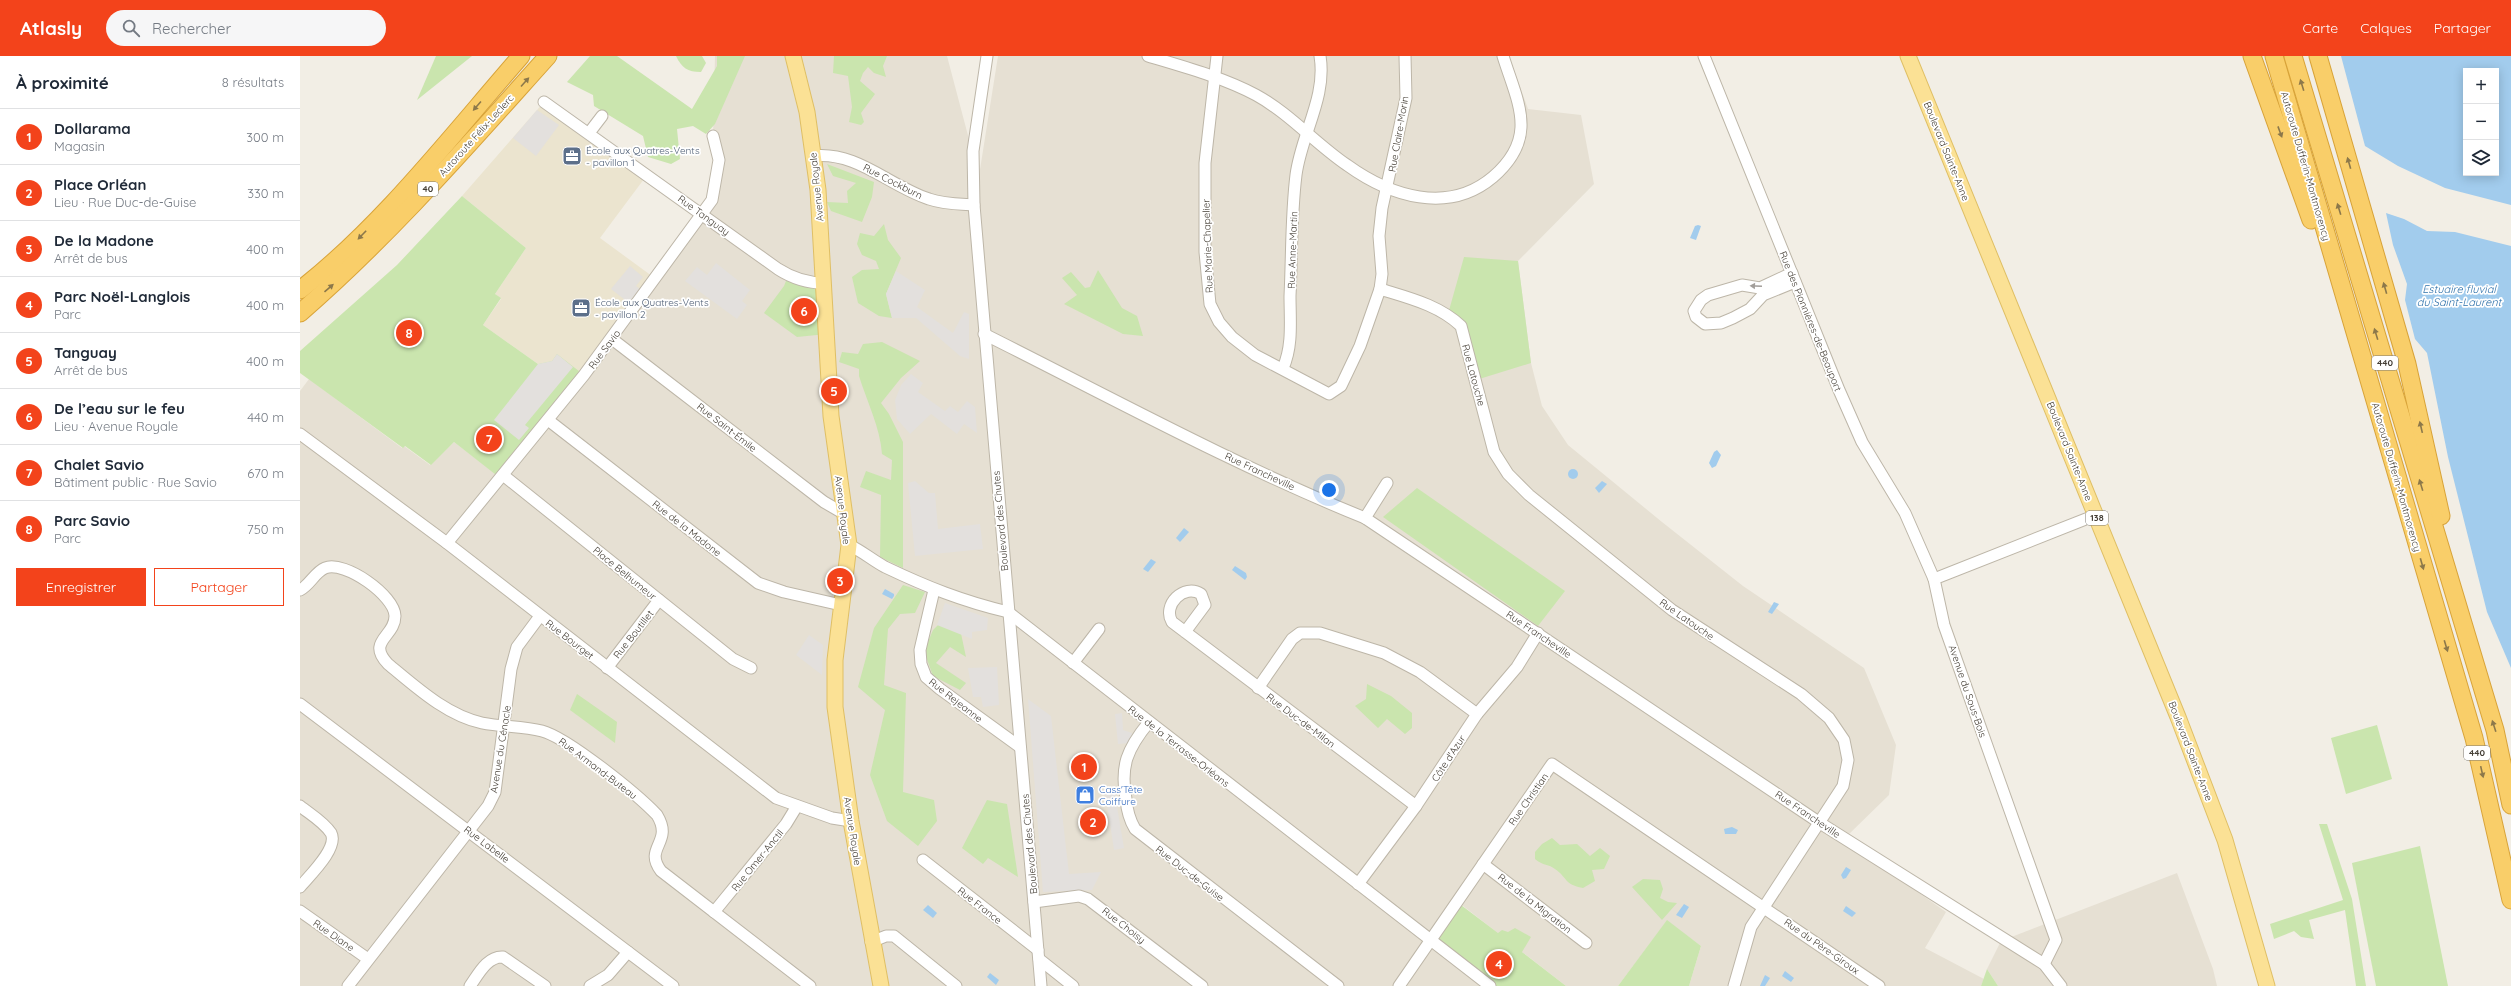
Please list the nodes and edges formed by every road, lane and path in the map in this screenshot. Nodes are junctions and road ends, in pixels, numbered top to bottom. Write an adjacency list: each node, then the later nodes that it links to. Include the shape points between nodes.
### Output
1 (521, 56): 29 (highway, Autoroute Félix-Leclerc / 40, one-way to 29, via 389,207 332,266)
2 (548, 56): 30 (highway, Autoroute Félix-Leclerc / 40, one-way to 2, via 339,279 412,207)
3 (793, 56): 22 (main road, Avenue Royale, via 807,112)
4 (986, 56): 24 (street, Boulevard des Chutes, via 973,151)
5 (1148, 56): 16 (street)
6 (1218, 56): 16 (street, Rue Marie-Chapelier)
7 (1320, 56): 19 (street, Rue Anne-Martin, via 1319,89)
8 (1406, 56): 23 (street, Rue Claire-Morin, via 1406,98)
9 (1503, 56): 23 (street, via 1523,119 1520,141 1495,175 1478,190 1437,199 1413,197)
10 (1704, 56): 26 (street, Rue des Pionnières-de-Beauport)
11 (1908, 56): 40 (main road, Boulevard Sainte-Anne / 138)
12 (2252, 56): 34 (highway, one-way to 34)
13 (2274, 56): 34 (highway, Autoroute Dufferin-Montmorency / 440)
14 (2293, 56): 57 (highway, Autoroute Dufferin-Montmorency / 440, one-way to 14)
15 (2318, 56): 57 (highway, one-way to 15, via 2407,364)
16 (1217, 78): 19 (street, via 1258,96); 33 (street, Rue Marie-Chapelier, via 1211,103 1205,162 1205,252 1210,304 1219,322 1232,337 1255,355)
17 (544, 102): 20 (street, Rue Tanguay)
18 (602, 116): 20 (street)
19 (1307, 132): 23 (street, via 1346,165); 33 (street, Rue Anne-Martin, via 1296,174 1290,334 1288,356)
20 (590, 133): 25 (street, Rue Tanguay)
21 (713, 136): 25 (street, Rue Savio, via 719,160 717,180 712,200)
22 (813, 156): 24 (street, Rue Cockburn, via 834,155 854,162 929,199); 27 (main road, Avenue Royale, via 818,190)
23 (1388, 187): 28 (street, Rue Marie-Chapelier, via 1382,208 1379,236 1382,274)
24 (974, 205): 31 (street, Boulevard des Chutes)
25 (702, 214): 27 (street, Rue Tanguay, via 788,276 813,283); 32 (street, Rue Savio)
26 (1793, 277): 26 (street, one-way to 26, via 1760,288 1742,285 1708,295 1694,311 1705,324 1721,323 1750,309 1763,294); 44 (street, Rue des Pionnières-de-Beauport, via 1817,340 1862,442 1906,513)
27 (824, 283): 39 (main road, Avenue Royale, via 831,416)
28 (1380, 289): 33 (street, Rue Marie-Chapelier, via 1360,346 1341,386 1329,394); 69 (street, Rue Latouche, via 1433,307 1448,314 1461,326 1494,452 1508,474 1529,495 1672,610 1801,694 1829,718 1844,740 1848,760 1843,786)
29 (300, 290)
30 (300, 313)
31 (984, 334): 41 (street, Rue Francheville, via 1188,437 1324,502); 49 (street, Boulevard des Chutes)
32 (612, 339): 35 (street, Rue Savio); 39 (street, Rue Saint-Émile, via 824,502)
33 (1283, 368)
34 (2369, 383): 75 (highway, Autoroute Dufferin-Montmorency / 440, one-way to 75, via 2474,738)
35 (548, 420): 37 (street, Rue Savio); 48 (street, Rue de la Madone, via 758,583 784,592)
36 (300, 434): 42 (street, Rue Bourget)
37 (503, 475): 42 (street, Rue Savio); 47 (street, Place Belhumeur)
38 (1387, 483): 41 (street)
39 (843, 513): 43 (main road, Avenue Royale)
40 (2096, 515): 44 (street); 104 (main road, Boulevard Sainte-Anne / 138, via 2225,840)
41 (1365, 518): 53 (street, Rue Francheville)
42 (447, 543): 50 (street, Rue Bourget)
43 (848, 545): 46 (street, Rue de la Terrasse-Orléans, via 861,550 872,560); 48 (main road, Avenue Royale)
44 (1934, 579): 86 (street, Avenue du Sous-Bois, via 1944,625 2056,940)
45 (300, 590): 62 (street, Rue Armand-Buteau, via 324,568 332,566 350,570 360,576 391,603 394,610 395,618 379,648 381,657 446,708 482,722)
46 (934, 590): 49 (street, Rue de la Terrasse-Orléans, via 970,603); 63 (street, Rue Rejeanne, via 920,650 921,664 926,676)
47 (659, 600): 55 (street, Rue Boutillet); 56 (street, Place Belhumeur, via 733,658)
48 (841, 605): 68 (main road, Avenue Royale, via 835,660 835,707)
49 (1008, 612): 54 (street, Rue de la Terrasse-Orléans); 63 (street, Boulevard des Chutes)
50 (540, 616): 55 (street, Rue Bourget); 62 (street, Avenue du Cénacle, via 517,647 511,669)
51 (1099, 629): 54 (street)
52 (1185, 632): 58 (street, Rue Duc-de-Milan)
53 (1538, 633): 60 (street, Côte d'Azur, via 1517,667); 69 (street, Rue Francheville)
54 (1073, 663): 61 (street, Rue de la Terrasse-Orléans)
55 (607, 668): 66 (street, Rue Bourget, via 776,798)
56 (751, 668)
57 (2477, 670): 64 (highway, Autoroute Dufferin-Montmorency / 440, one-way to 57, via 2495,730)
58 (1258, 688): 60 (street, via 1292,639 1300,633 1320,633 1384,653 1405,663); 67 (street, Rue Duc-de-Milan)
59 (300, 704): 70 (street, Rue Labelle)
60 (1477, 714): 67 (street, Côte d'Azur)
61 (1149, 722): 73 (street, Rue de la Terrasse-Orléans); 99 (street, Rue Duc-de-Guise, via 1137,737 1124,766 1127,812 1135,829)
62 (504, 725): 70 (street, Avenue du Cénacle, via 495,792 488,806); 79 (street, Rue Armand-Buteau, via 543,731 558,738 648,806 664,826 663,836 654,854 655,863 661,871)
63 (1020, 747): 76 (street, Boulevard des Chutes)
64 (2511, 805)
65 (300, 806): 74 (street, via 331,833 333,843 327,855)
66 (797, 806): 68 (street, Rue Bourget, via 832,818); 79 (street, Rue Omer-Anctil, via 786,824)
67 (1416, 806): 73 (street, Côte d'Azur)
68 (851, 821): 81 (main road, Avenue Royale)
69 (1820, 823): 77 (street, Rue Latouche); 86 (street, Rue Francheville)
70 (469, 830): 83 (street, Rue Labelle); 85 (street, Avenue du Cénacle)
71 (923, 860): 84 (street, Rue France)
72 (1483, 864): 77 (street, Rue Christian, via 1552,764); 80 (street, Rue Christian); 82 (street, Rue de la Migration)
73 (1358, 884): 80 (street, Rue de la Terrasse-Orléans)
74 (300, 887)
75 (2511, 900)
76 (1034, 902): 84 (street, Boulevard des Chutes); 98 (street, Rue Choisy, via 1079,896 1088,898)
77 (1765, 907): 87 (street, Rue du Père-Giroux); 102 (street, Rue Latouche, via 1746,936)
78 (300, 910): 85 (street, Rue Diane)
79 (714, 912): 93 (street, Rue Armand-Buteau)
80 (1431, 941): 100 (street, Rue Christian); 101 (street, Rue de la Terrasse-Orléans)
81 (871, 942): 94 (main road, Avenue Royale); 95 (street, via 886,936 894,936)
82 (1586, 943)
83 (628, 952): 91 (street, via 608,975); 92 (street, Rue Labelle)
84 (1038, 955): 96 (street, Boulevard des Chutes); 97 (street, Rue France)
85 (368, 959): 88 (street, Avenue du Cénacle)
86 (2044, 964): 103 (street, Rue Francheville)
87 (1876, 985)
88 (348, 986)
89 (470, 986): 90 (street, via 490,960 497,957 502,957)
90 (545, 986)
91 (590, 986)
92 (673, 986)
93 (810, 986)
94 (881, 986)
95 (956, 986)
96 (1041, 986)
97 (1074, 986)
98 (1202, 986)
99 (1338, 986)
100 (1399, 986)
101 (1490, 986)
102 (1734, 986)
103 (2062, 986)
104 (2267, 986)

